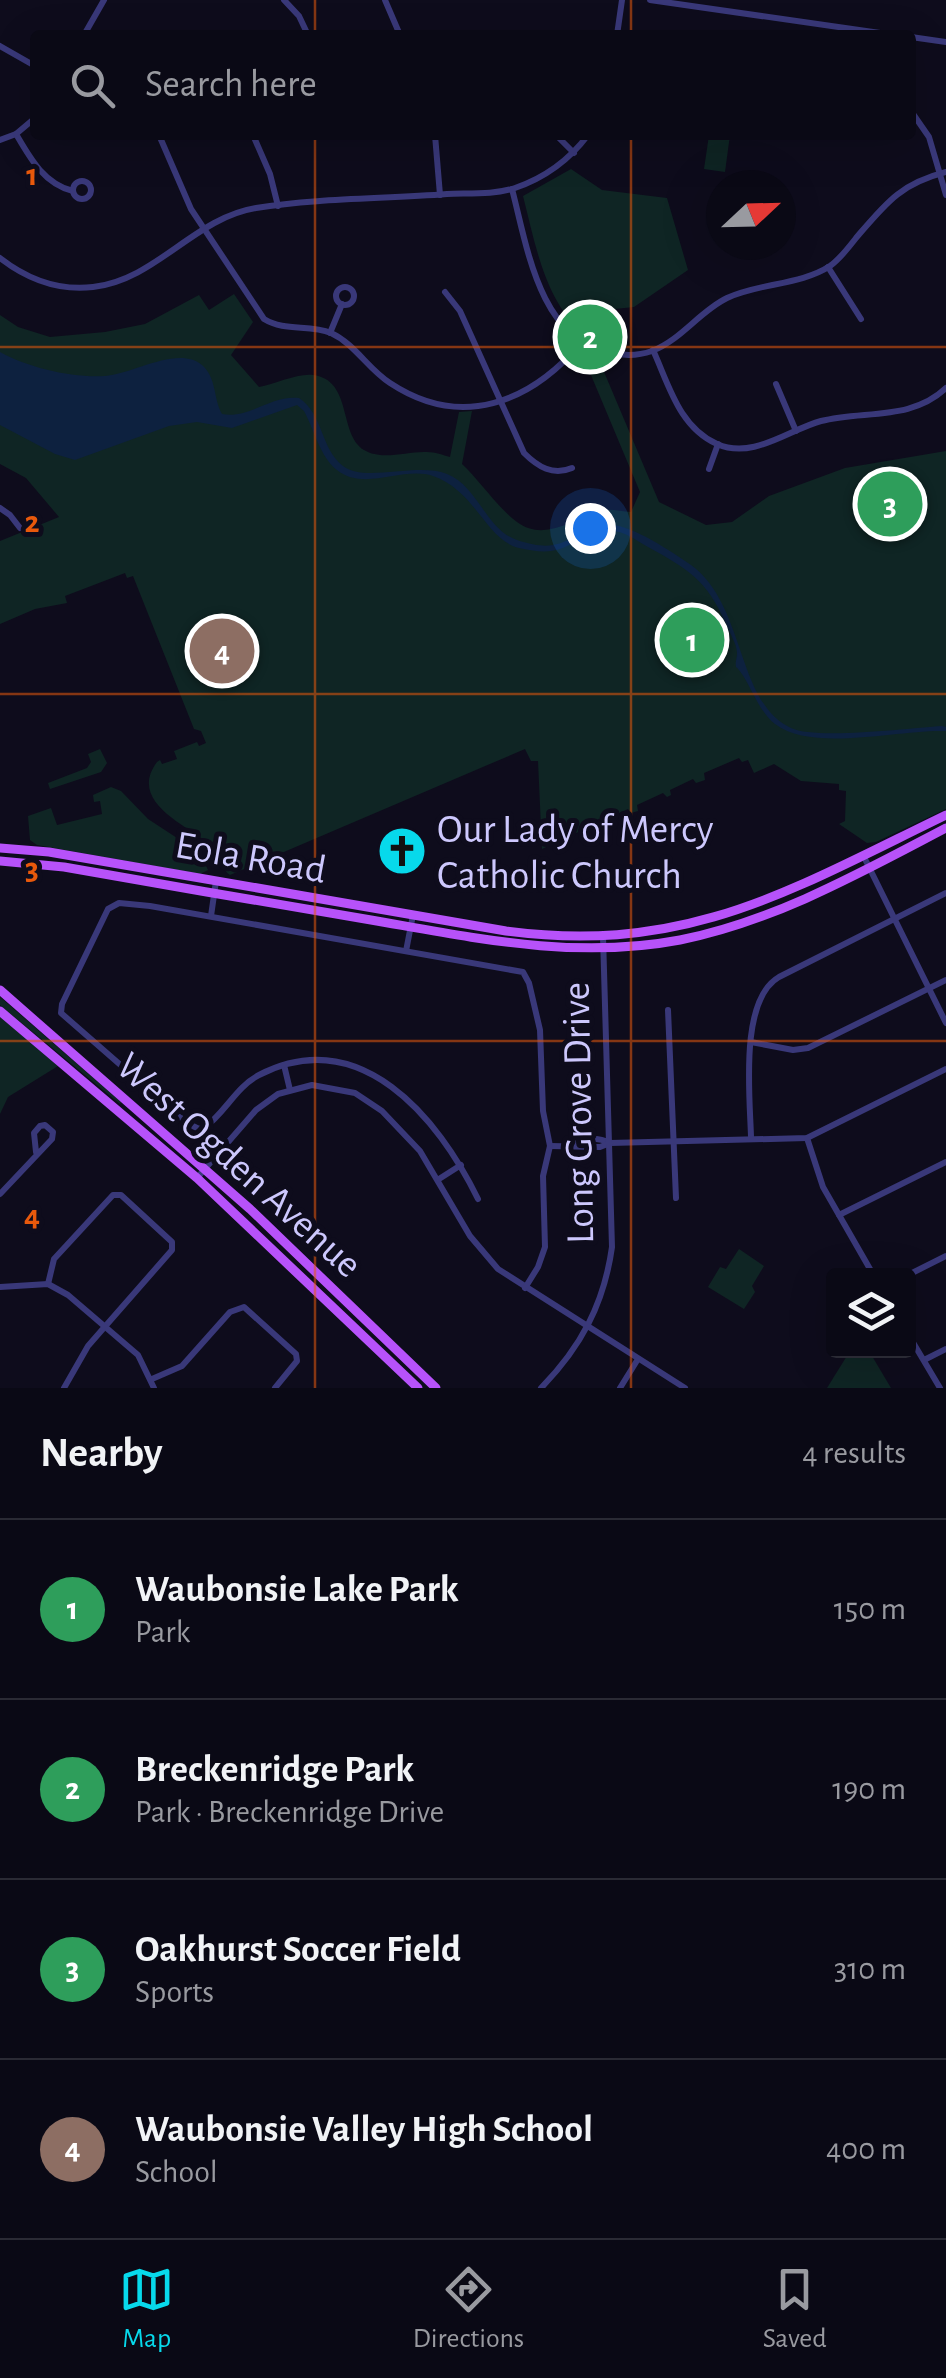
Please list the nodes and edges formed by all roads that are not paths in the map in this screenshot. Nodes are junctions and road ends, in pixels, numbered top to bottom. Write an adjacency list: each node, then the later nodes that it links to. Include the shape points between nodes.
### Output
1 (104, 0): 6 (street)
2 (284, 0): 7 (street)
3 (385, 0): 8 (street)
4 (622, 0): 9 (street)
5 (650, 0): 10 (street)
6 (87, 30)
7 (306, 30)
8 (398, 30)
9 (618, 30)
10 (859, 30)
11 (916, 39): 12 (street)
12 (946, 42)
13 (0, 46): 14 (street)
14 (30, 63)
15 (916, 118): 25 (street)
16 (30, 122): 17 (street)
17 (16, 134): 18 (street); 27 (street, via 44,176)
18 (0, 140)
19 (161, 140): 31 (street)
20 (255, 140): 30 (street)
21 (435, 140): 28 (street)
22 (561, 140): 24 (street)
23 (584, 140): 24 (street)
24 (574, 153): 26 (street)
25 (943, 172): 29 (street); 33 (street, via 894,195)
26 (512, 190): 28 (street); 38 (street, via 550,305)
27 (74, 191)
28 (440, 195): 30 (street)
29 (946, 195)
30 (278, 206): 31 (street, via 238,213)
31 (204, 230): 32 (street, via 141,272 95,287 46,283); 37 (street, via 264,320)
32 (0, 258)
33 (828, 267): 36 (street); 39 (street, via 724,300)
34 (445, 292): 42 (street)
35 (342, 304): 37 (street)
36 (861, 319)
37 (330, 333): 42 (street, via 412,396 452,406)
38 (581, 343): 39 (street, via 618,354); 42 (street, via 550,376)
39 (653, 350): 44 (street, via 686,420)
40 (776, 384): 43 (street)
41 (946, 388): 43 (street, via 916,407)
42 (501, 404): 45 (street, via 529,458 554,472)
43 (796, 431): 44 (street, via 751,448)
44 (718, 444): 46 (street)
45 (572, 468)
46 (708, 470)
47 (0, 508): 48 (street)
48 (20, 528)
49 (946, 814): 52 (main road, Eola Road)
50 (946, 828): 54 (main road, Eola Road)
51 (0, 848): 55 (main road, Eola Road)
52 (863, 855): 54 (street); 62 (main road, Eola Road, via 736,912)
53 (0, 861): 56 (main road, Eola Road)
54 (869, 867): 60 (street); 63 (main road, Eola Road, via 746,922 660,944)
55 (216, 880): 56 (street); 58 (main road, Eola Road)
56 (214, 893): 59 (street); 61 (main road, Eola Road)
57 (946, 894): 60 (street)
58 (413, 915): 61 (street); 62 (main road, Eola Road, via 523,933)
59 (211, 916): 64 (street); 72 (street, via 124,902 111,906 62,1013 199,1129 250,1080)
60 (894, 919): 66 (street); 71 (street, via 770,982)
61 (411, 927): 63 (main road, Eola Road, via 528,946); 64 (street)
62 (603, 936): 63 (street, Long Grove Drive)
63 (603, 949): 78 (street, Long Grove Drive)
64 (406, 951): 79 (street, via 526,975 540,1030)
65 (946, 980): 66 (street)
66 (929, 988): 70 (street); 71 (street, via 808,1048)
67 (0, 990): 83 (main road, West Ogden Avenue)
68 (668, 1010): 77 (street)
69 (0, 1011): 84 (main road, West Ogden Avenue)
70 (946, 1023)
71 (751, 1042): 75 (street)
72 (284, 1065): 74 (street); 82 (street, via 319,1059 371,1073 426,1118)
73 (946, 1068): 76 (street)
74 (290, 1090): 83 (street, via 256,1110); 85 (street, via 321,1085 355,1093 396,1124)
75 (751, 1138): 76 (street); 77 (street)
76 (807, 1138): 89 (street)
77 (673, 1140): 78 (street); 88 (street)
78 (610, 1143): 79 (street); 99 (street, Long Grove Drive, via 612,1247)
79 (550, 1146): 96 (street, via 543,1176 545,1247)
80 (36, 1152): 86 (street)
81 (946, 1162): 89 (street)
82 (460, 1165): 85 (street); 87 (street)
83 (204, 1168): 84 (street); 95 (main road, West Ogden Avenue)
84 (197, 1178): 97 (main road, West Ogden Avenue)
85 (439, 1179): 96 (street, via 478,1248)
86 (0, 1194)
87 (478, 1198)
88 (676, 1198)
89 (839, 1215): 91 (street)
90 (946, 1256): 92 (street)
91 (869, 1268)
92 (916, 1271)
93 (48, 1284): 94 (street); 98 (street); 98 (street, via 62,1250 108,1197 121,1195 170,1238 172,1250)
94 (0, 1288)
95 (335, 1288): 97 (main road); 108 (main road, West Ogden Avenue)
96 (525, 1288): 99 (street)
97 (322, 1294): 107 (main road, West Ogden Avenue)
98 (106, 1326): 104 (street, via 138,1355); 105 (street)
99 (589, 1328): 102 (street); 109 (street, Long Grove Drive)
100 (916, 1347): 103 (street)
101 (946, 1349): 103 (street)
102 (638, 1359): 110 (street); 111 (street)
103 (924, 1360): 112 (street)
104 (153, 1384): 106 (street, via 182,1366 232,1309 244,1307 296,1354)
105 (64, 1388)
106 (274, 1388)
107 (418, 1388)
108 (436, 1388)
109 (541, 1388)
110 (620, 1388)
111 (684, 1388)
112 (940, 1388)

